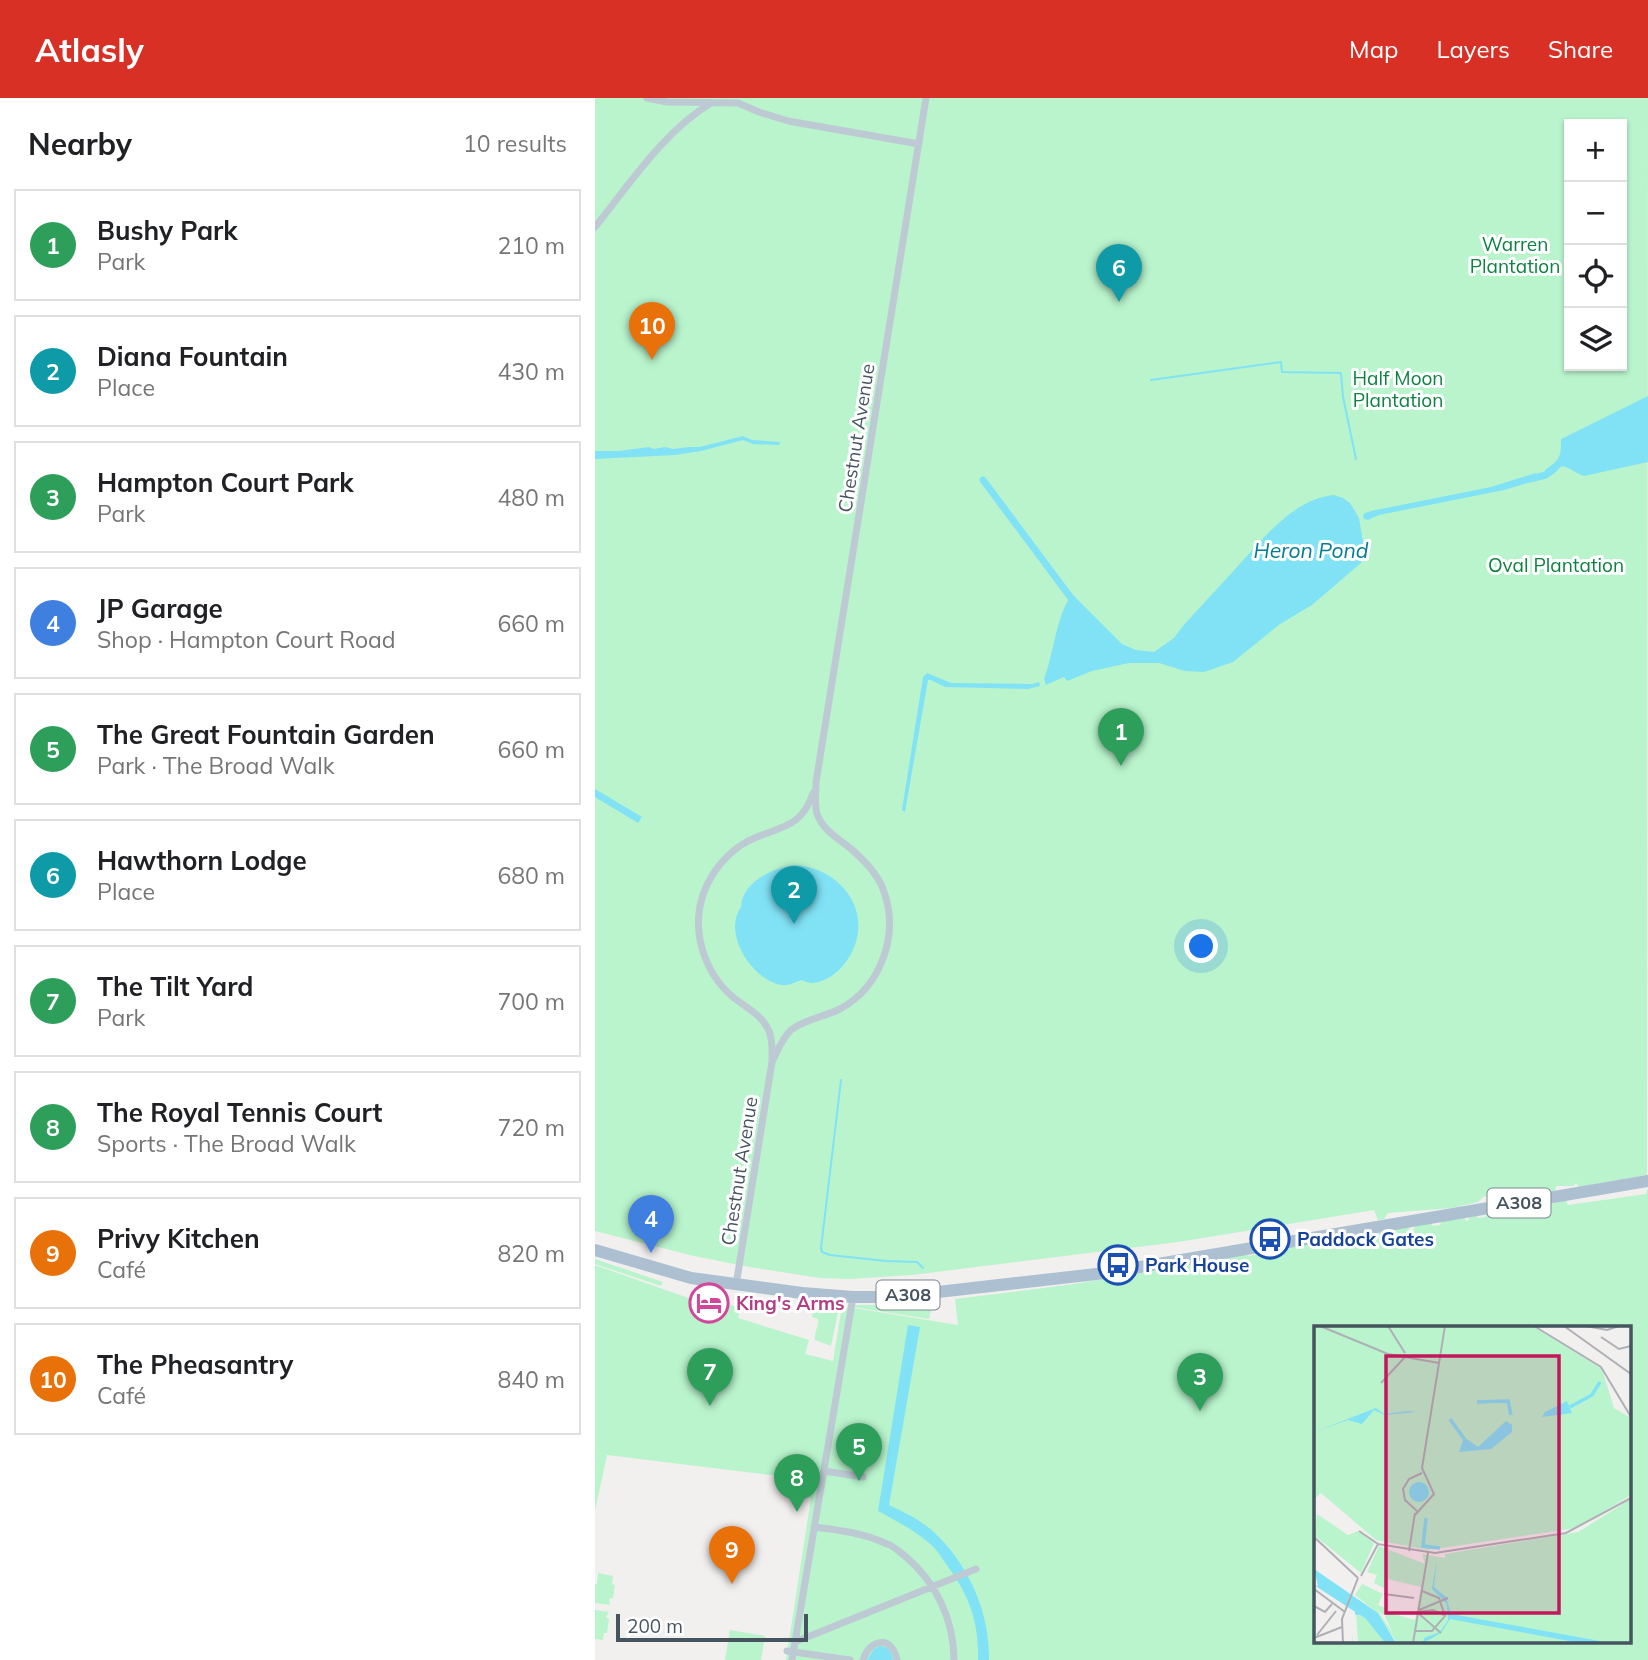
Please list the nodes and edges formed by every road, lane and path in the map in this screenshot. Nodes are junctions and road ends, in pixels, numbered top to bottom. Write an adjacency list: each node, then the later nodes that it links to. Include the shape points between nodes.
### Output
1 (647, 98): 3 (street)
2 (926, 98): 4 (street, Chestnut Avenue)
3 (711, 103): 4 (street, via 738,103 788,121); 5 (street, via 673,133)
4 (919, 144): 6 (street, Chestnut Avenue)
5 (595, 227)
6 (816, 782): 7 (street, Chestnut Avenue); 8 (street, Chestnut Avenue)
7 (816, 812): 8 (street); 10 (street, Chestnut Avenue, via 828,832 861,858 880,882 889,913 889,939 864,990 839,1009 789,1031)
8 (803, 814): 9 (street, via 746,842 726,858 707,884 700,905 699,935 708,965 727,992 764,1023)
9 (770, 1035): 10 (street); 11 (street, Chestnut Avenue)
10 (784, 1039): 11 (street, Chestnut Avenue)
11 (772, 1062): 14 (street, Chestnut Avenue)
12 (1648, 1181): 15 (main road, A308, via 1105,1273 894,1297)
13 (595, 1250): 14 (main road, A308, via 691,1278)
14 (736, 1284): 15 (main road, A308)
15 (853, 1297): 16 (street)
16 (824, 1471): 17 (street); 18 (street)
17 (863, 1477)
18 (814, 1527): 20 (street, via 853,1532 890,1544 919,1568); 21 (street)
19 (973, 1570): 20 (street)
20 (933, 1587): 21 (street); 26 (street, via 952,1632)
21 (795, 1642): 22 (street)
22 (791, 1654): 23 (street)
23 (850, 1660)
24 (863, 1660): 25 (street, via 871,1646 882,1642 893,1648)
25 (897, 1660)
26 (954, 1660)

